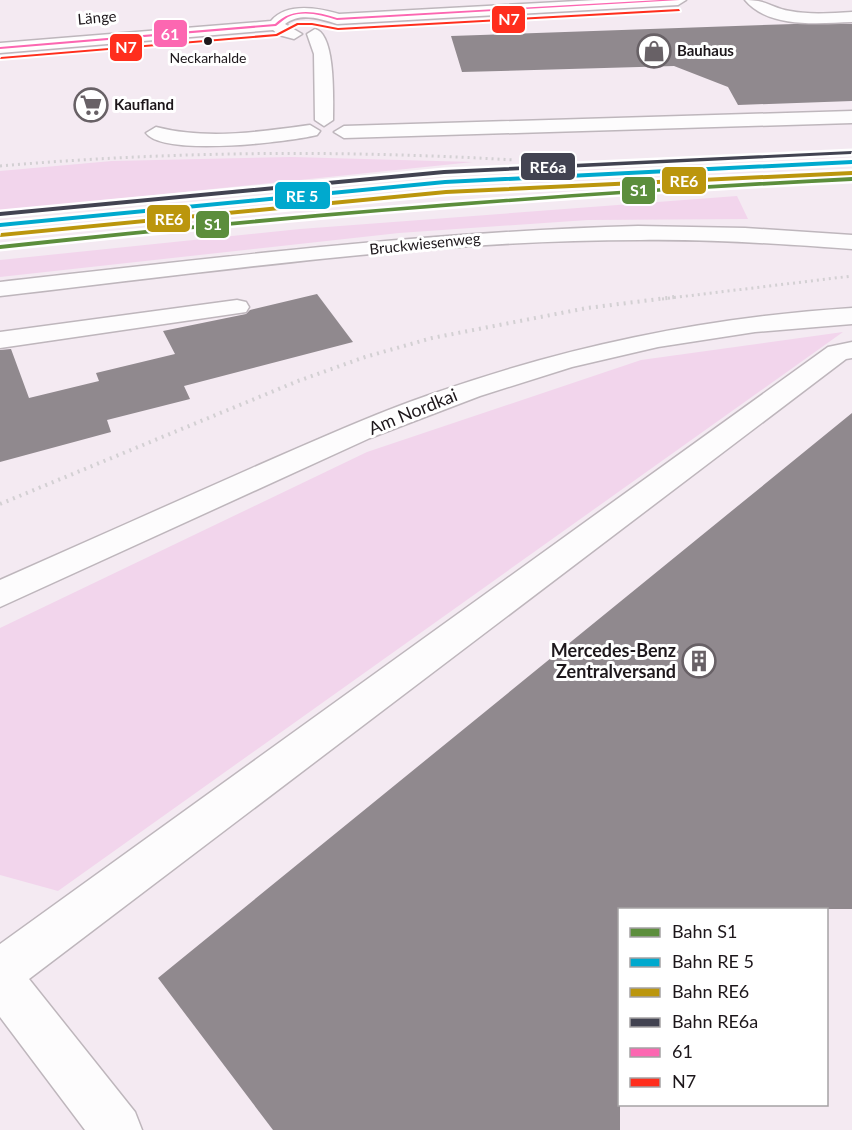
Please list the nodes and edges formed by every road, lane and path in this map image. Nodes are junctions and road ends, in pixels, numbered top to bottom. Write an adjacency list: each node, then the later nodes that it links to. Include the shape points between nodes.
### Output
1 (678, 0): 4 (street)
2 (753, 0): 6 (street, via 788,17)
3 (328, 1): 5 (street)
4 (562, 3): 7 (street)
5 (272, 4)
6 (852, 17)
7 (337, 19): 8 (street, via 295,14); 9 (street, via 339,24 335,28)
8 (276, 25): 9 (street, via 285,32); 10 (street)
9 (315, 34): 12 (street, via 322,54)
10 (0, 48)
11 (852, 117): 12 (street, via 344,132 348,126 343,122)
12 (317, 125): 15 (street)
13 (219, 126): 15 (street)
14 (156, 133): 15 (street, via 180,139)
15 (275, 135)
16 (852, 242): 17 (street, Bruckwiesenweg, via 629,231 501,236)
17 (0, 289)
18 (237, 307): 20 (street)
19 (852, 316): 22 (street, Am Nordkai, via 765,323 631,346 468,390 316,452)
20 (0, 340)
21 (852, 350): 23 (street, via 837,353)
22 (0, 594)
23 (0, 972)
24 (0, 979): 25 (street)
25 (117, 1130)

